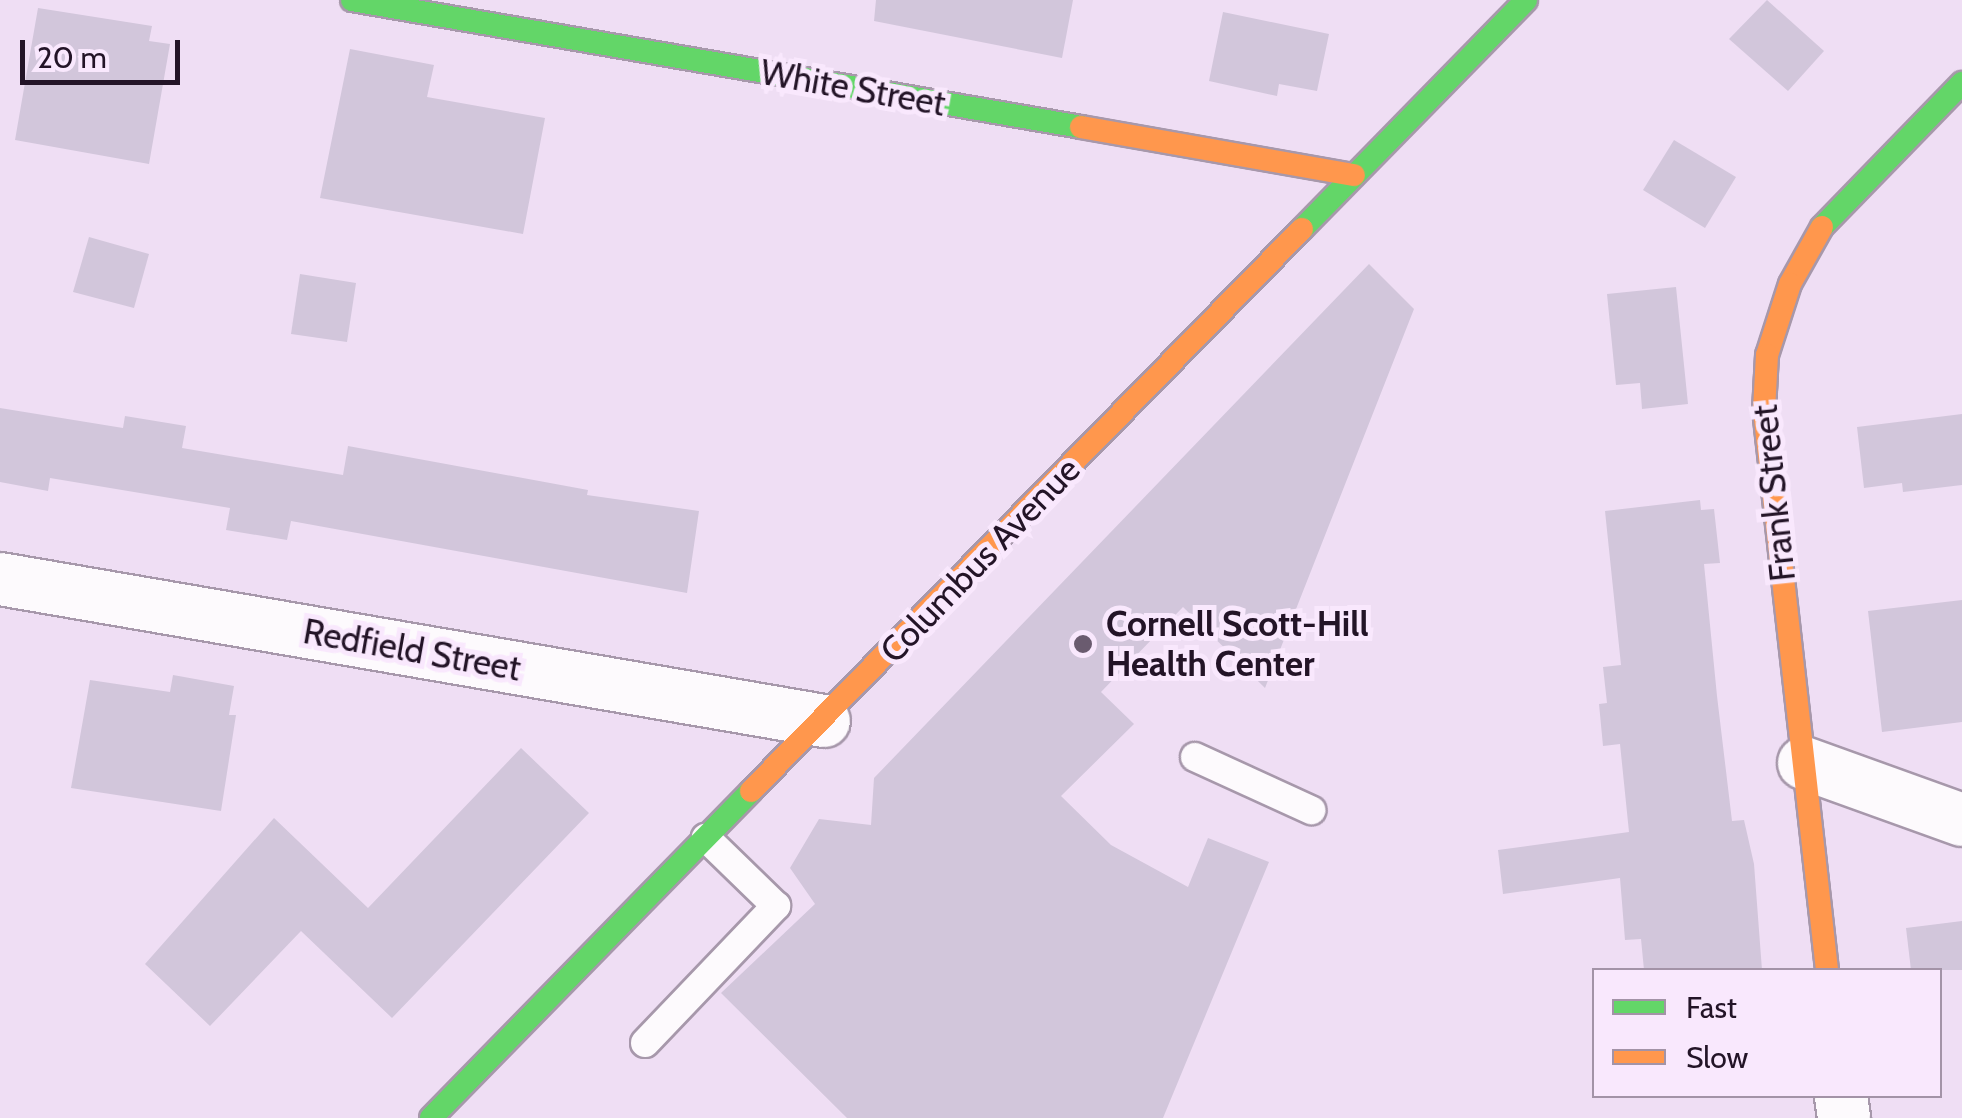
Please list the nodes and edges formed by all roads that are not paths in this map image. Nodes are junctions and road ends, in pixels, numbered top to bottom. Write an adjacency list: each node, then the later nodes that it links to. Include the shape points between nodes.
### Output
1 (352, 0): 4 (street, White Street)
2 (1526, 0): 4 (street, Columbus Avenue)
3 (1962, 83): 8 (street, Frank Street, via 1822,227 1790,284 1767,355 1764,410)
4 (1354, 175): 6 (street, Columbus Avenue)
5 (0, 580): 6 (street, Redfield Street)
6 (824, 721): 11 (street, Columbus Avenue)
7 (1195, 756): 9 (lane)
8 (1804, 763): 10 (street); 12 (street, Frank Street)
9 (1311, 810)
10 (1962, 820)
11 (706, 838): 13 (lane, via 776,906); 14 (street, Columbus Avenue)
12 (1827, 968)
13 (645, 1043)
14 (431, 1118)

